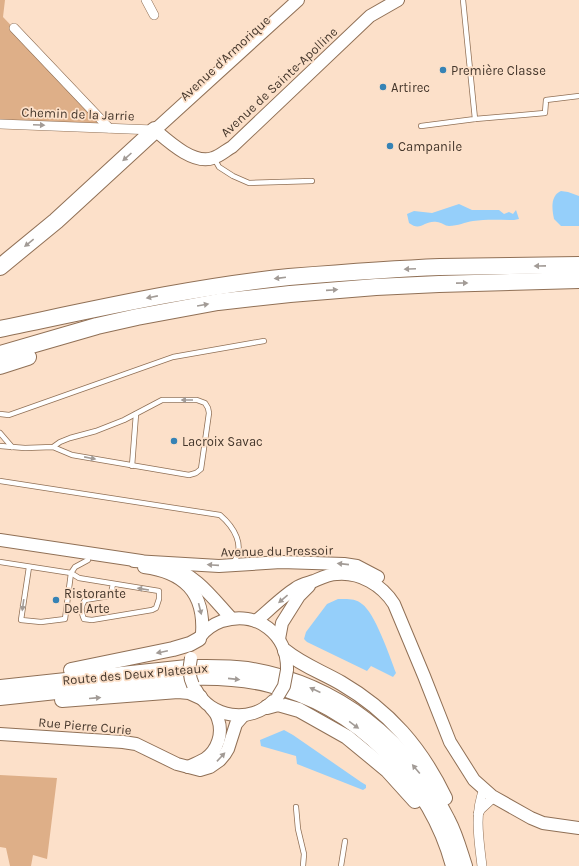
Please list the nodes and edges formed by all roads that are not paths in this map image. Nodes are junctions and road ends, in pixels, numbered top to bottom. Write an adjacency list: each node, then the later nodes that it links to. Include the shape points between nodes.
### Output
1 (146, 0): 6 (street)
2 (298, 0): 13 (street, Avenue d'Armorique)
3 (308, 0): 13 (street, Avenue d'Armorique)
4 (398, 0): 14 (street, Avenue de Sainte-Apolline, via 370,16 232,147)
5 (463, 0): 9 (lane)
6 (154, 15)
7 (14, 28): 12 (street)
8 (579, 96): 9 (lane, via 546,100 545,113)
9 (475, 119): 11 (lane)
10 (0, 124): 12 (street, Chemin de la Jarrie, one-way to 12)
11 (421, 126)
12 (109, 128): 13 (street, Chemin de la Jarrie)
13 (158, 133): 14 (street, via 198,159); 17 (highway, one-way to 17)
14 (214, 158): 15 (lane, via 219,167 249,183)
15 (312, 181)
16 (579, 265): 19 (highway, one-way to 19, via 440,267 288,278 217,286)
17 (0, 267)
18 (579, 280): 20 (highway, one-way to 18, via 218,302 290,294 439,284)
19 (74, 313): 21 (highway); 22 (highway)
20 (137, 317): 24 (highway); 25 (highway, via 126,327)
21 (0, 329)
22 (0, 336)
23 (264, 341): 26 (lane, via 173,357 9,415)
24 (0, 354)
25 (0, 366)
26 (0, 414)
27 (136, 414): 30 (lane); 32 (lane); 32 (lane, one-way to 27, via 189,476 196,473 201,469 209,413 205,404 198,400 162,400)
28 (0, 433): 31 (lane)
29 (0, 446): 31 (lane)
30 (53, 446): 31 (lane); 32 (lane, one-way to 32, via 72,455)
31 (12, 447)
32 (132, 466)
33 (0, 481): 39 (lane, via 220,515 230,523 238,541 239,550)
34 (0, 540): 37 (street)
35 (0, 546): 36 (street)
36 (88, 560): 41 (lane, via 75,567); 46 (street, one-way to 46, via 151,568 181,579 196,596 200,605 203,621)
37 (134, 560): 39 (street, Avenue du Pressoir, one-way to 37); 44 (street, via 167,565 186,573 199,583)
38 (0, 562): 40 (lane)
39 (232, 565): 48 (street, Avenue du Pressoir, one-way to 39, via 422,656 397,595 384,581 370,572 357,566 313,562)
40 (29, 567): 41 (lane); 41 (lane, one-way to 41, via 21,620 41,622 66,619)
41 (71, 574): 43 (lane, via 79,578)
42 (313, 582): 45 (street, Avenue du Pressoir, one-way to 45, via 297,587); 47 (street, via 299,596 282,623); 48 (street, Avenue du Pressoir, via 324,576 352,574 366,578 383,590 398,612)
43 (113, 584): 43 (lane, one-way to 43, via 109,596 85,600 81,606 84,619 92,620 156,608 159,591)
44 (231, 618): 45 (street); 46 (street, via 215,624)
45 (256, 621): 47 (street, via 270,629)
46 (200, 637): 49 (main road, one-way to 49, via 190,644 173,649 87,668); 51 (street, bridge, via 193,648 189,664 191,681)
47 (282, 645): 55 (street, bridge, via 287,661 284,686); 70 (main road, via 302,664 340,682 363,698 404,734 436,779 454,816)
48 (424, 676): 59 (street, Avenue du Pressoir, via 450,742 474,780)
49 (0, 682)
50 (0, 687): 69 (main road, Route des Deux Plateaux, one-way to 50, via 449,822 419,772 377,728 354,711 304,684 247,669 216,666)
51 (200, 697): 53 (main road, one-way to 51, via 178,691); 54 (street)
52 (0, 698): 68 (main road, Route des Deux Plateaux, one-way to 68, via 218,677 271,685 292,692 348,720 391,756 424,800)
53 (0, 706)
54 (210, 707): 56 (street, via 226,714); 58 (street, via 218,717 220,733 216,747 204,760)
55 (267, 707): 56 (street); 67 (main road, via 278,704 299,710 346,737 387,770 415,801 431,829)
56 (243, 716): 58 (street, Rue Pierre Curie, one-way to 56, via 200,770 220,760 228,749 236,724)
57 (0, 734): 58 (street, Rue Pierre Curie, via 136,744)
58 (187, 767)
59 (484, 789): 60 (street, Avenue du Pressoir); 62 (street)
60 (494, 797): 62 (street); 63 (street, Avenue du Pressoir, via 543,823)
61 (296, 807): 65 (lane, via 304,854)
62 (478, 814): 71 (street)
63 (579, 828)
64 (345, 841): 66 (lane)
65 (303, 866)
66 (341, 866)
67 (446, 866)
68 (453, 866)
69 (465, 866)
70 (470, 866)
71 (482, 866)

